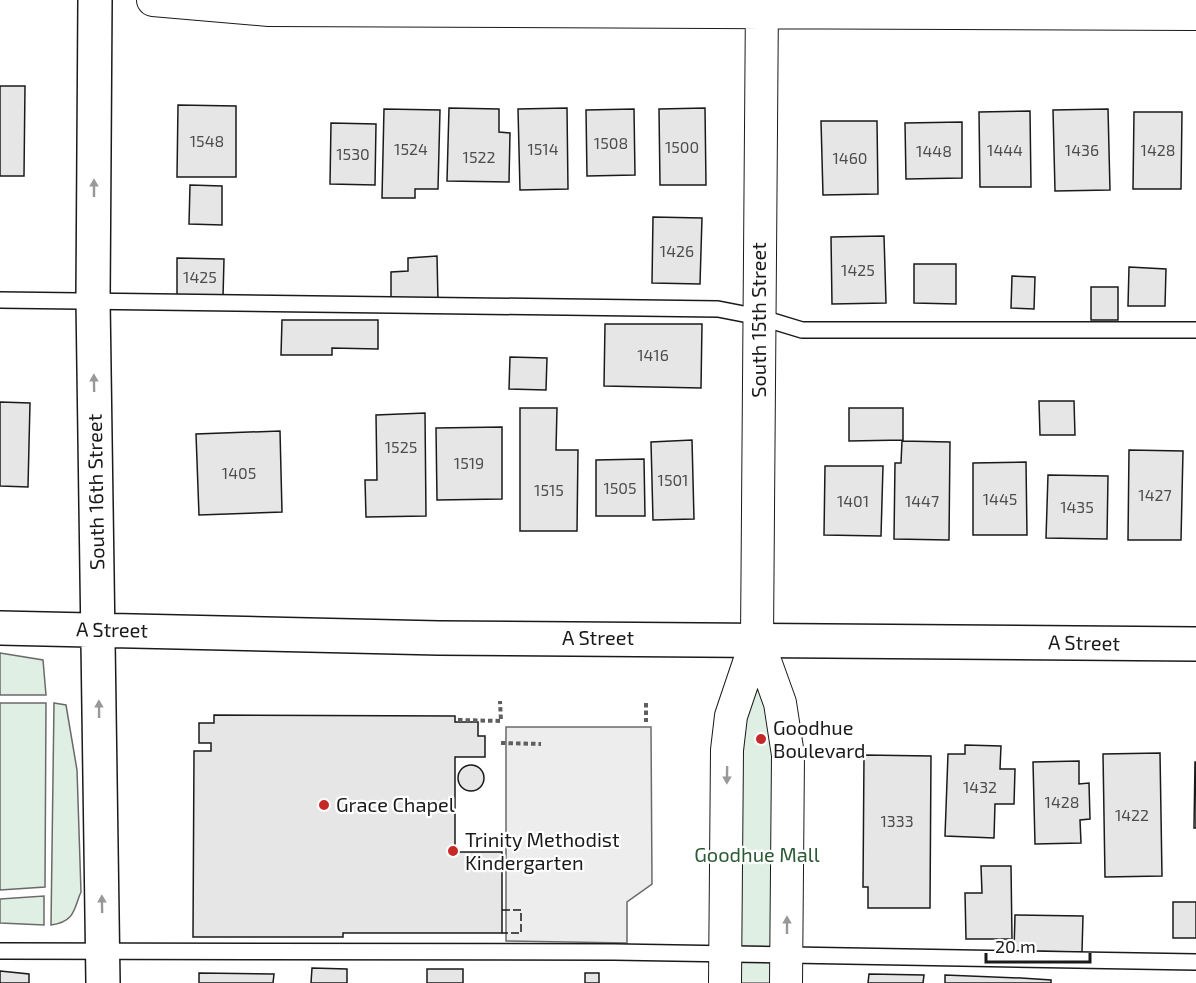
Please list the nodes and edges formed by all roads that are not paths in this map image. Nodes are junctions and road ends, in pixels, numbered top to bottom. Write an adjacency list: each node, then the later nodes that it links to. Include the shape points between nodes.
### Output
1 (95, 0): 6 (main road, South 16th Street, one-way to 1)
2 (153, 0): 3 (street, via 269,10)
3 (762, 6): 4 (street); 7 (street, South 15th Street)
4 (1196, 14)
5 (0, 300): 6 (lane)
6 (93, 300): 7 (lane, via 718,309); 10 (main road, South 16th Street, one-way to 6)
7 (759, 317): 8 (lane, via 802,330); 11 (street, South 15th Street)
8 (1196, 330)
9 (0, 628): 10 (main road, A Street)
10 (99, 630): 11 (main road, A Street, via 439,638); 14 (main road, South 16th Street, one-way to 10)
11 (757, 639): 12 (main road, A Street); 16 (street, one-way to 16, via 730,716); 17 (street, one-way to 11, via 788,755 780,703)
12 (1196, 644)
13 (0, 951): 14 (lane)
14 (102, 951): 16 (lane, via 614,952); 18 (main road, South 16th Street)
15 (1196, 962): 17 (lane)
16 (725, 969): 17 (lane)
17 (786, 970)
18 (103, 983)

